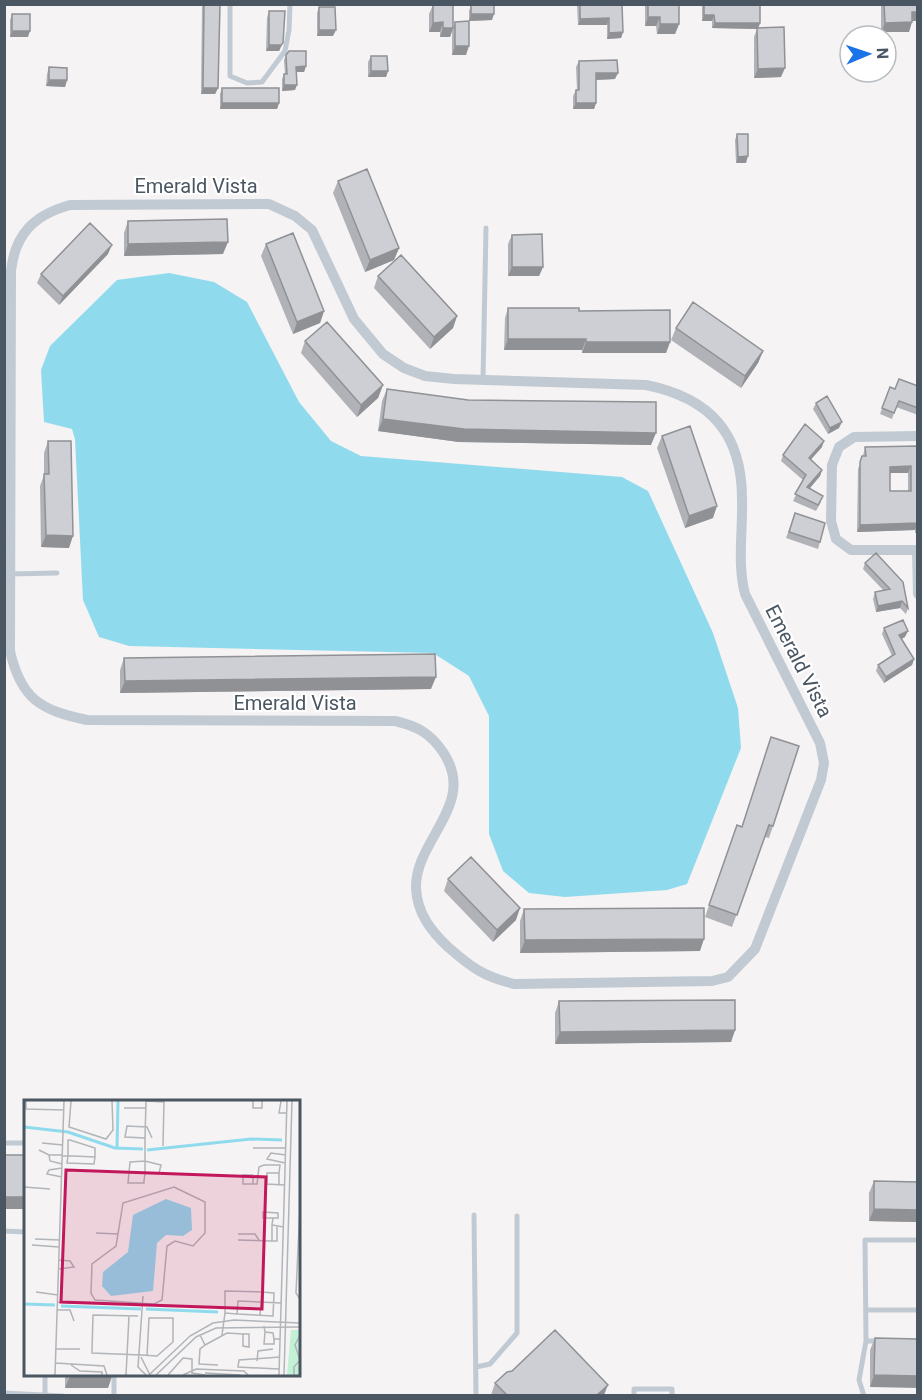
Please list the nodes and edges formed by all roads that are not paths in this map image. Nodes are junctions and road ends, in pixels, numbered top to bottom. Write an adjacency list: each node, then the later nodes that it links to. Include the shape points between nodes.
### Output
1 (230, 4): 2 (lane, via 230,76 247,83 262,82 285,51)
2 (290, 4)
3 (486, 228): 4 (lane)
4 (483, 380): 8 (street, Emerald Vista, via 425,376 383,354 354,319 312,230 279,207 70,205 50,210 18,239 12,263); 8 (street, Emerald Vista, via 661,388 700,405 718,421 733,444 741,470 740,568 745,594 820,743 824,762 821,780 755,949 728,977 712,981 514,984 474,971 437,937 418,906 420,866 451,802 454,783 449,761 434,739 417,726 395,721 87,720 61,715 38,704 15,672 10,651)
5 (918, 436): 6 (street, via 854,437 839,447 832,465 831,521 836,539 851,550)
6 (917, 550): 9 (street)
7 (57, 573): 8 (lane)
8 (7, 574)
9 (918, 594)
10 (4, 1143): 11 (lane)
11 (24, 1143)
12 (474, 1215): 21 (lane)
13 (517, 1216): 21 (lane, via 517,1333 490,1364)
14 (4, 1231): 15 (lane)
15 (24, 1232)
16 (918, 1240): 17 (lane, via 865,1240)
17 (866, 1310): 18 (lane); 19 (lane)
18 (918, 1310)
19 (866, 1341): 20 (lane); 32 (lane, via 859,1380)
20 (887, 1341)
21 (476, 1367): 29 (lane)
22 (45, 1376): 26 (lane)
23 (114, 1376): 28 (lane)
24 (4, 1393): 25 (lane)
25 (20, 1395): 26 (lane)
26 (45, 1395): 27 (lane)
27 (63, 1395)
28 (114, 1395)
29 (476, 1395)
30 (634, 1395): 31 (lane, via 634,1389 672,1389)
31 (672, 1395)
32 (864, 1395)

